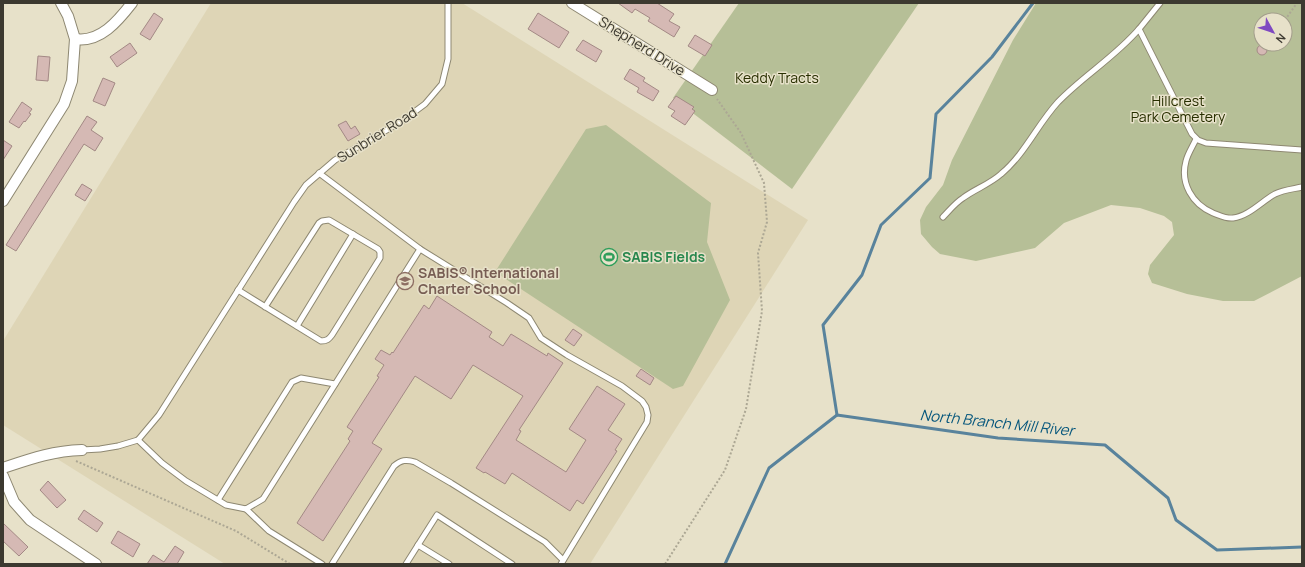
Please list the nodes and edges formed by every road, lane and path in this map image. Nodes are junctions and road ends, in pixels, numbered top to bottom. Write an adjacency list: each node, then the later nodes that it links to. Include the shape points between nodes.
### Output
1 (61, 3): 9 (street, via 68,16)
2 (132, 3): 9 (street, via 116,22 101,33 84,40)
3 (448, 3): 13 (lane, Sunbrier Road, via 448,59 442,84 425,104 402,121 335,160)
4 (572, 3): 10 (street, Shepherd Drive)
5 (1160, 3): 8 (lane)
6 (1297, 3): 7 (path)
7 (1291, 12)
8 (1139, 29): 11 (lane); 16 (lane, via 1059,101 1040,124 1023,152 1002,174 962,198)
9 (74, 39): 15 (street, via 72,81 64,104)
10 (712, 90): 39 (path, via 741,133 764,183 767,222 758,253 762,311 746,409 725,470)
11 (1196, 139): 12 (lane, via 1206,143); 14 (lane, via 1184,172 1188,192 1207,210 1232,219 1250,211 1277,193)
12 (1302, 150)
13 (319, 173): 18 (lane); 19 (lane, Sunbrier Road, via 306,185 294,202)
14 (1302, 187)
15 (3, 201)
16 (943, 217)
17 (353, 234): 20 (lane, via 330,220 319,223); 21 (lane); 21 (lane, via 378,249 380,258 329,339 321,341)
18 (420, 249): 22 (lane); 31 (lane, via 529,318 541,338 622,386 642,401 647,411 647,422)
19 (238, 290): 20 (lane); 23 (lane, Sunbrier Road, via 159,415)
20 (265, 307): 21 (lane)
21 (297, 326)
22 (335, 384): 28 (lane, via 301,378 292,382); 29 (lane, via 263,499)
23 (138, 440): 24 (lane, via 118,446); 28 (lane, via 186,481)
24 (82, 450): 26 (street, via 63,450)
25 (73, 460): 33 (path, via 236,531)
26 (3, 468)
27 (3, 476): 32 (street, via 14,502 30,520)
28 (218, 500): 29 (lane, via 226,505)
29 (246, 509): 34 (lane, via 269,531)
30 (418, 545): 36 (lane); 37 (lane); 38 (lane, via 438,515)
31 (562, 562): 35 (lane, via 545,542 415,462 406,460 394,466)
32 (96, 564)
33 (290, 564)
34 (322, 564)
35 (332, 564)
36 (406, 564)
37 (449, 564)
38 (512, 564)
39 (665, 564)

